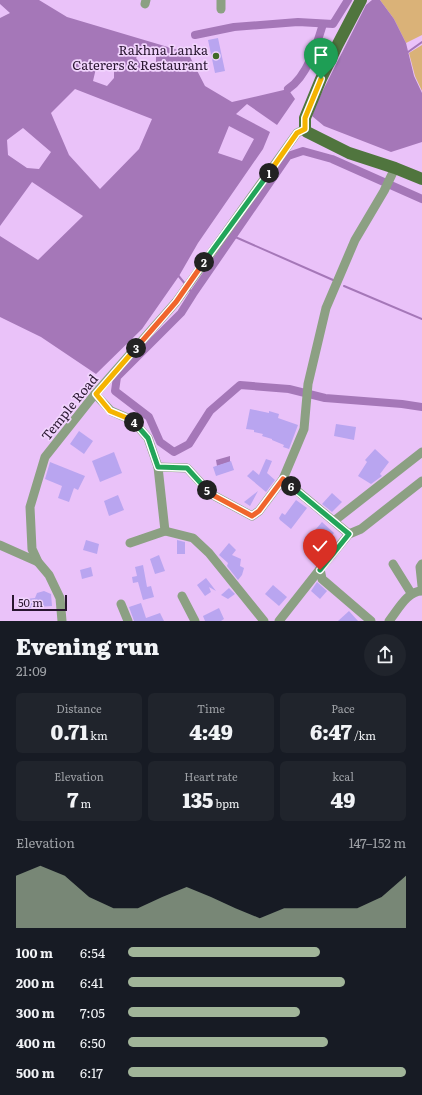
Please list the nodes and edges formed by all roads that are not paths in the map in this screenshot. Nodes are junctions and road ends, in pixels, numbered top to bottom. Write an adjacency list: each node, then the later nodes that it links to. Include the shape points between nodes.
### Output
1 (361, 0): 2 (main road, via 321,79 305,118)
2 (305, 129): 3 (main road, via 349,152); 5 (street, Temple Road, via 297,133 176,302)
3 (395, 168): 4 (main road); 8 (street, via 355,240 326,308 308,384 304,429)
4 (422, 179)
5 (96, 394): 7 (street, via 110,411 132,420 148,438); 15 (street, Temple Road, via 45,457 30,507 32,549)
6 (422, 452): 10 (street)
7 (158, 467): 8 (street, via 187,468 211,494 252,516 259,511); 11 (street)
8 (283, 479): 10 (street)
9 (422, 481): 12 (street, via 361,529)
10 (334, 522): 12 (street)
11 (165, 531): 13 (street); 27 (street, via 193,538 209,553)
12 (349, 534): 18 (street)
13 (130, 543)
14 (0, 545): 15 (street)
15 (38, 562): 24 (street, via 49,575 60,598)
16 (393, 564): 21 (street)
17 (422, 564): 19 (street)
18 (320, 570): 28 (street); 29 (street, via 322,579)
19 (422, 586)
20 (422, 591): 21 (street)
21 (411, 593): 30 (street)
22 (182, 596): 26 (street)
23 (121, 604): 25 (street)
24 (62, 621)
25 (128, 621)
26 (195, 621)
27 (264, 621)
28 (279, 621)
29 (371, 621)
30 (389, 621)

